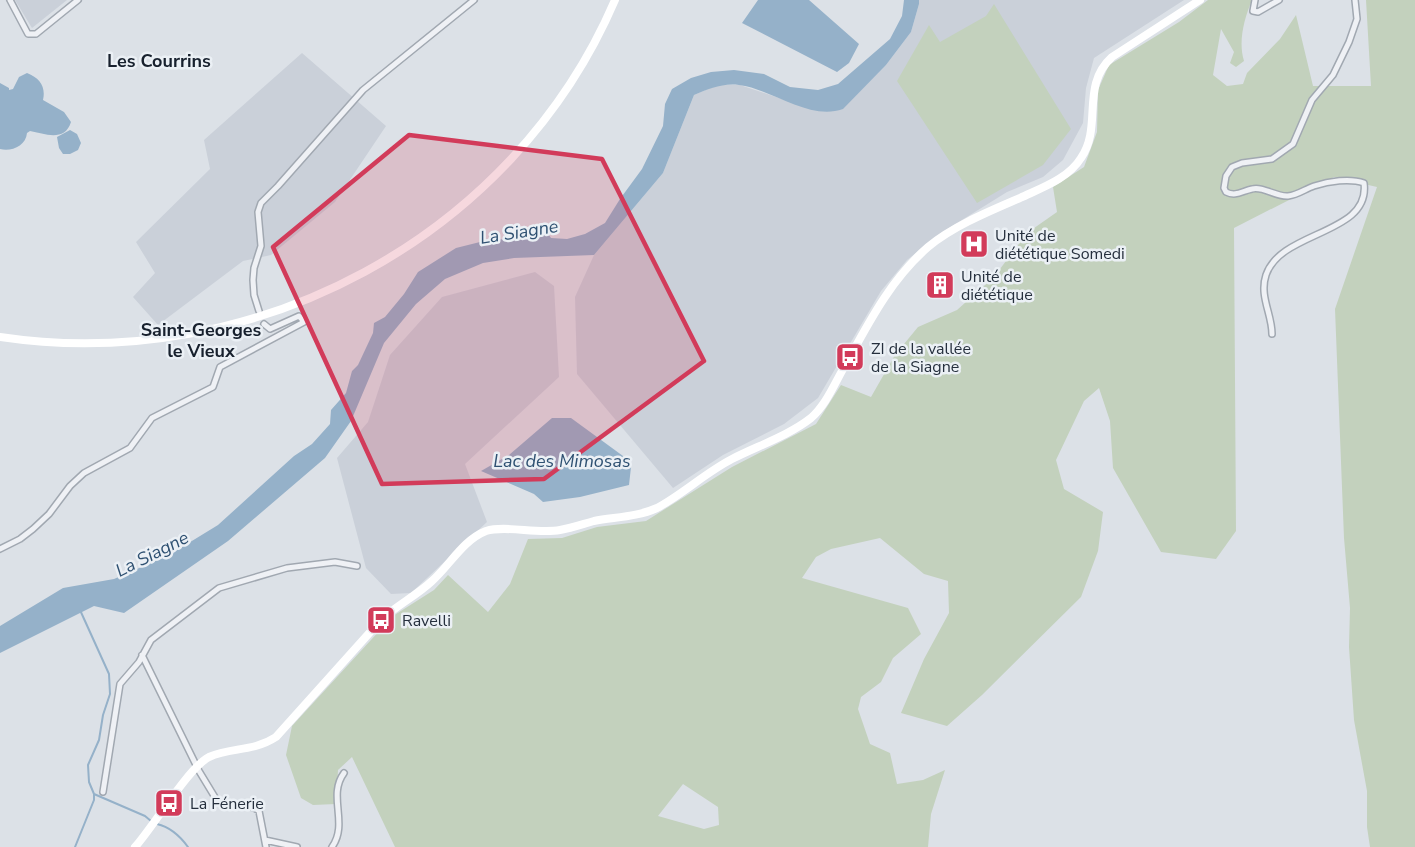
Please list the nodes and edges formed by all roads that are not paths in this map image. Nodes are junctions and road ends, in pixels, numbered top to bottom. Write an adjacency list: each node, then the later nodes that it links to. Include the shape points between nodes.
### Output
1 (10, 0): 2 (street, via 24,28 32,35)
2 (78, 0)
3 (474, 0): 9 (street, via 363,90 261,202 261,246 253,280)
4 (615, 0): 12 (main road, via 563,93 506,164 442,222 363,273 268,315 180,337 61,344)
5 (1200, 0): 16 (main road, via 1105,63 1093,89 1087,148 1074,166 1059,179 939,239 901,273 831,392 809,419 724,463 640,514 560,530 487,531 468,542 431,582 381,620 276,737 258,747 211,756)
6 (1255, 0): 7 (street, via 1253,11 1258,12)
7 (1279, 0)
8 (1355, 0): 11 (street, via 1357,19 1349,42 1333,75 1312,100 1293,144 1272,159 1232,167 1226,176 1224,188 1235,195 1254,188 1284,196 1334,182 1365,183 1366,195 1348,219 1284,252 1271,263 1263,292)
9 (259, 311)
10 (264, 324): 13 (street, via 276,328 299,316 304,322 220,367 213,387 152,418 130,448 84,473 49,514 20,539)
11 (1272, 334)
12 (0, 337)
13 (0, 549)
14 (357, 566): 15 (street, via 335,562 287,568 219,588 151,640)
15 (142, 655): 16 (street); 18 (street, via 120,684)
16 (197, 766): 19 (street, via 220,804 252,806 259,811); 20 (main road)
17 (344, 773): 22 (street, via 339,780 339,833)
18 (103, 792)
19 (266, 844): 21 (street)
20 (135, 847)
21 (297, 847)
22 (332, 847)

